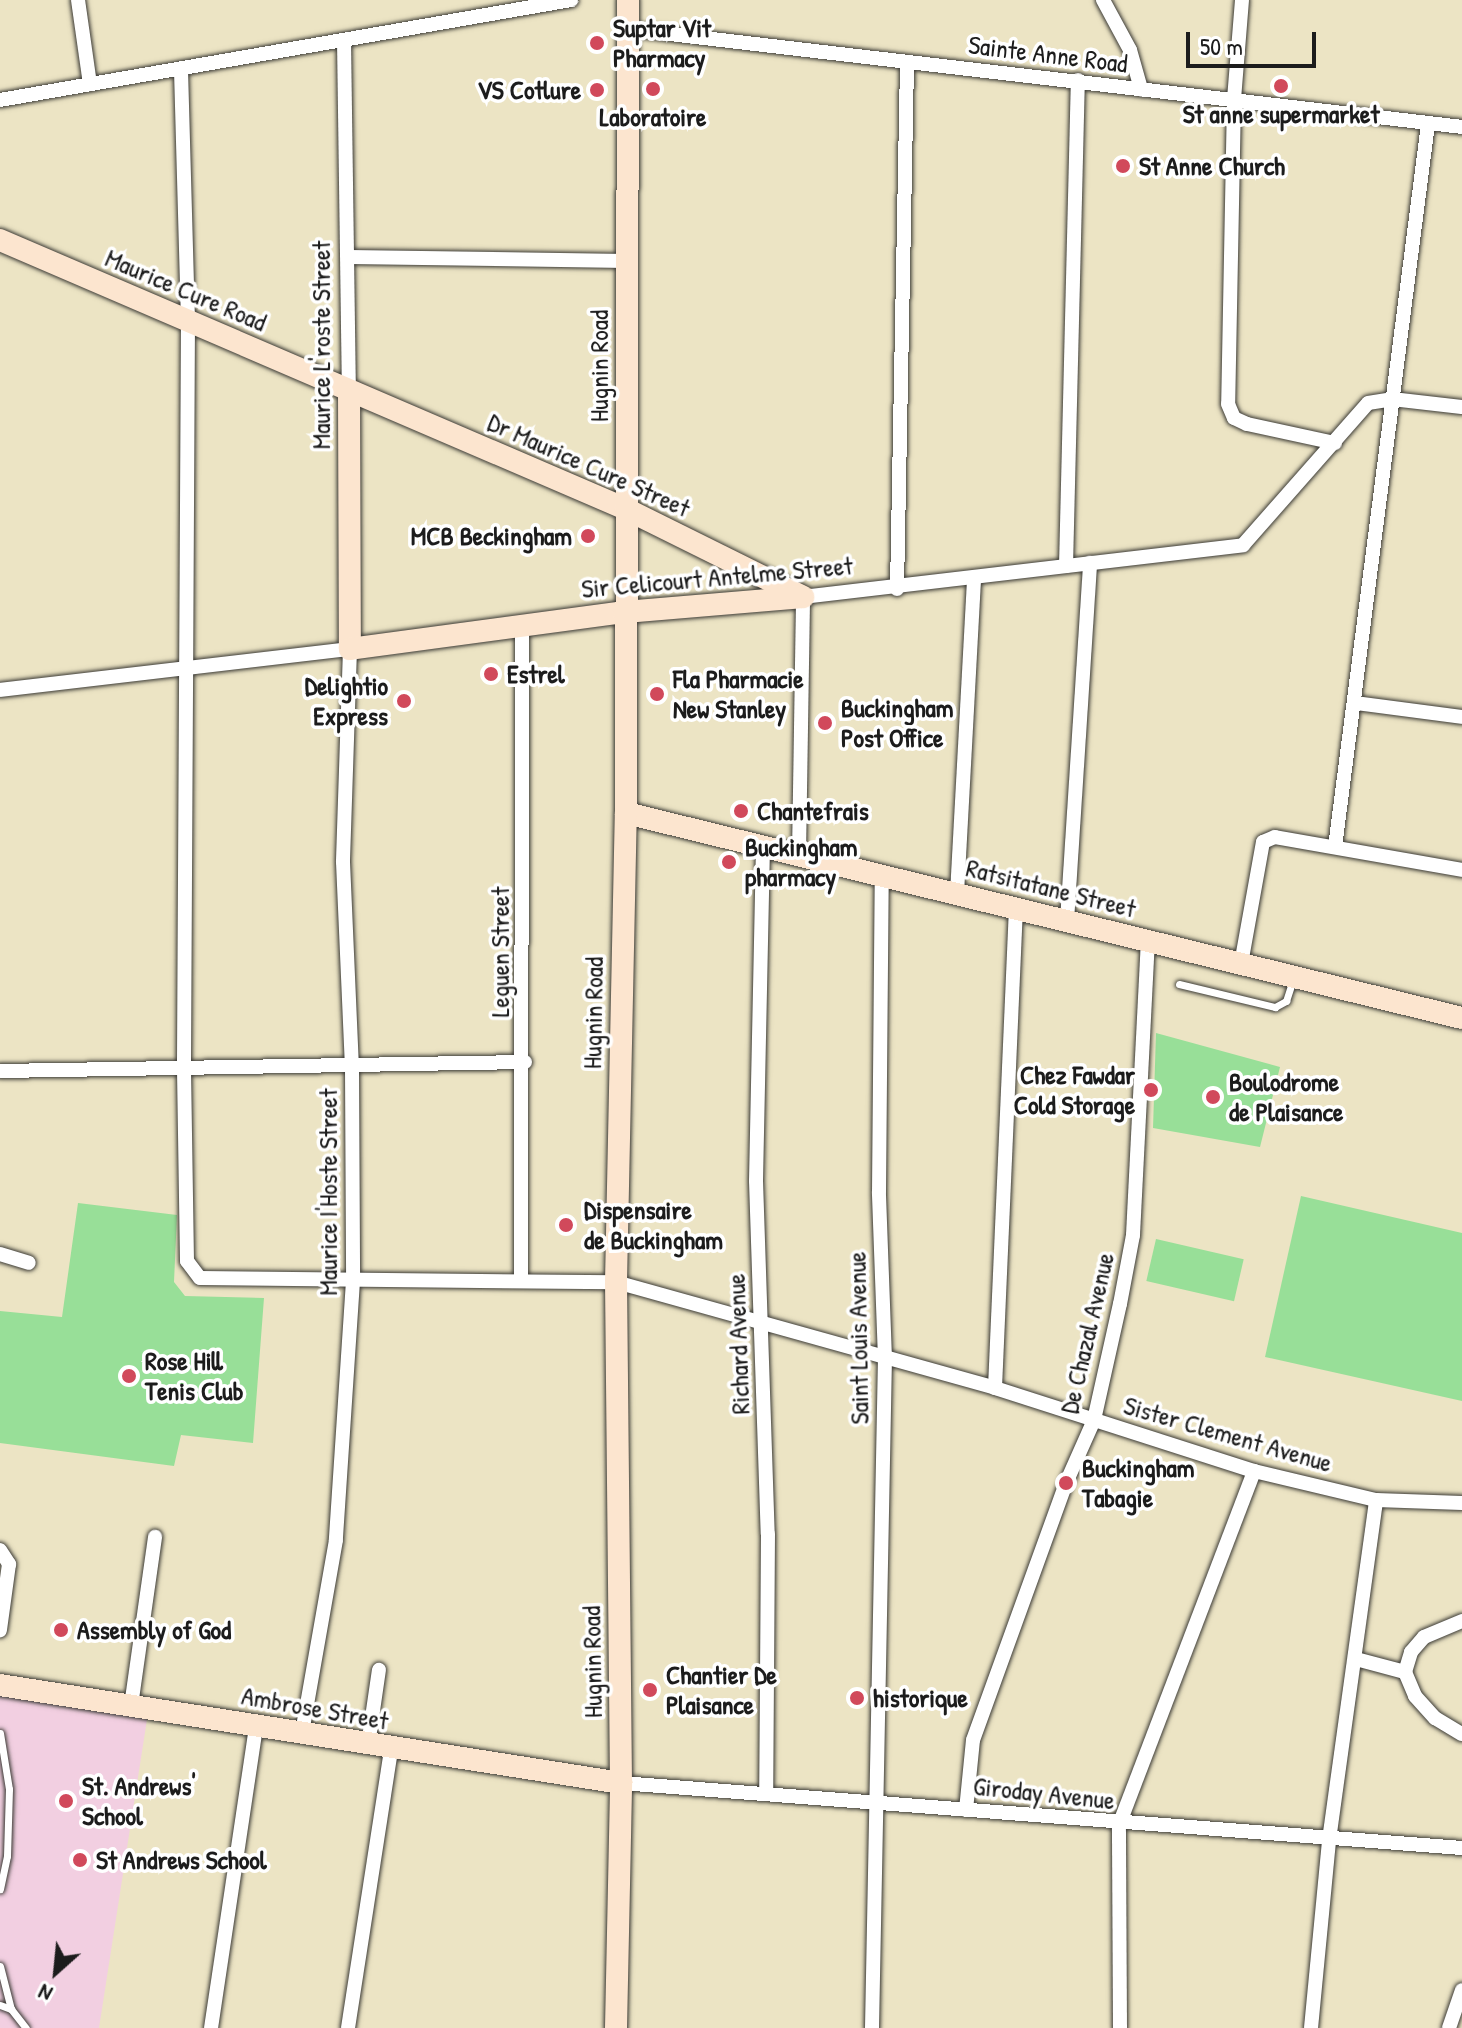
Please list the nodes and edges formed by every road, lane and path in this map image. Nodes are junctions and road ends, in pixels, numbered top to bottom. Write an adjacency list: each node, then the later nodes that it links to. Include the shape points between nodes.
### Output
1 (78, 0): 12 (street)
2 (571, 0): 6 (street)
3 (628, 0): 7 (main road, Hugnin Road)
4 (1103, 0): 13 (street, via 1130,50)
5 (1242, 0): 15 (street)
6 (532, 3): 8 (street)
7 (627, 29): 9 (street, Sainte Anne Road); 20 (main road, Hugnin Road)
8 (344, 40): 10 (street); 19 (street, Maurice L'roste Street)
9 (907, 62): 11 (street, Sainte Anne Road); 30 (street)
10 (181, 70): 12 (street); 21 (street)
11 (1078, 80): 13 (street, Sainte Anne Road); 28 (street)
12 (90, 84): 14 (street)
13 (1141, 89): 15 (street, Sainte Anne Road)
14 (0, 100)
15 (1234, 100): 16 (street, Sainte Anne Road); 25 (street, via 1228,404 1234,418 1247,424)
16 (1428, 124): 17 (street, Sainte Anne Road); 23 (street)
17 (1462, 127)
18 (0, 240): 21 (main road, Maurice Cure Road)
19 (349, 257): 20 (street); 22 (street, Maurice L'roste Street)
20 (627, 261): 26 (main road, Hugnin Road)
21 (188, 321): 22 (main road, Maurice Cure Road); 35 (street)
22 (349, 392): 26 (main road, Dr Maurice Cure Street); 34 (main road, Maurice L'roste Street)
23 (1392, 399): 24 (street); 25 (street, Sir Celicourt Antelme Street, via 1375,399); 37 (street)
24 (1462, 407)
25 (1335, 443): 27 (street, Sir Celicourt Antelme Street, via 1243,545)
26 (626, 509): 31 (main road, Dr Maurice Cure Street); 32 (main road, Hugnin Road)
27 (1090, 563): 28 (street, Sir Celicourt Antelme Street); 47 (street)
28 (1066, 566): 29 (street, Sir Celicourt Antelme Street)
29 (974, 577): 30 (street, Sir Celicourt Antelme Street); 45 (street)
30 (897, 589): 31 (street, Sir Celicourt Antelme Street)
31 (803, 597): 32 (main road, Sir Celicourt Antelme Street); 42 (street)
32 (624, 612): 33 (main road, Sir Celicourt Antelme Street); 39 (main road, Hugnin Road)
33 (522, 625): 34 (main road, Sir Celicourt Antelme Street); 53 (street, Leguen Street)
34 (350, 649): 35 (street, Sir Celicourt Antelme Street); 54 (street, Maurice I'Hoste Street, via 343,862)
35 (187, 668): 36 (street, Sir Celicourt Antelme Street); 55 (street)
36 (0, 690)
37 (1356, 703): 38 (street); 41 (street)
38 (1462, 717)
39 (626, 813): 40 (main road, Ratsitatane Street); 61 (main road, Hugnin Road)
40 (763, 846): 42 (main road, Ratsitatane Street); 62 (street, Richard Avenue, via 756,1181)
41 (1335, 847): 43 (street); 49 (street, via 1275,837 1263,842)
42 (799, 855): 44 (main road, Ratsitatane Street)
43 (1462, 870)
44 (882, 876): 45 (main road, Ratsitatane Street); 63 (street, Saint Louis Avenue, via 879,1192)
45 (957, 894): 46 (main road, Ratsitatane Street)
46 (1016, 909): 47 (main road, Ratsitatane Street); 64 (street)
47 (1067, 921): 48 (main road, Ratsitatane Street)
48 (1148, 941): 49 (main road, Ratsitatane Street); 65 (street, De Chazal Avenue, via 1133,1235)
49 (1241, 964): 50 (main road, Ratsitatane Street)
50 (1294, 977): 51 (lane, via 1286,1001 1275,1007); 52 (main road, Ratsitatane Street)
51 (1179, 984)
52 (1462, 1018)
53 (525, 1062): 54 (street); 59 (street, Leguen Street)
54 (352, 1069): 55 (street); 60 (street, Maurice I'Hoste Street)
55 (184, 1070): 56 (street); 60 (street, Sister Clement Avenue, via 187,1261 200,1278)
56 (0, 1071)
57 (0, 1254): 58 (street)
58 (29, 1263)
59 (521, 1278): 60 (street, Sister Clement Avenue); 61 (street, Sister Clement Avenue)
60 (353, 1281): 80 (street, Maurice I'Hoste Street, via 336,1540)
61 (616, 1282): 62 (street, Sister Clement Avenue); 84 (main road, Hugnin Road)
62 (762, 1322): 63 (street, Sister Clement Avenue); 85 (street, Richard Avenue, via 768,1534)
63 (885, 1359): 64 (street, Sister Clement Avenue); 86 (street, Saint Louis Avenue)
64 (995, 1388): 65 (street, Sister Clement Avenue)
65 (1094, 1420): 66 (street, Sister Clement Avenue); 87 (street, De Chazal Avenue, via 973,1740)
66 (1254, 1471): 67 (street, Sister Clement Avenue); 88 (street)
67 (1376, 1500): 68 (street, Sister Clement Avenue); 73 (street)
68 (1462, 1503)
69 (155, 1537): 77 (street)
70 (0, 1550): 72 (street, via 9,1564)
71 (1462, 1621): 75 (street, via 1424,1637 1411,1652)
72 (0, 1630)
73 (1356, 1659): 75 (street); 89 (street)
74 (379, 1670): 82 (street)
75 (1405, 1672): 81 (street, via 1415,1696 1435,1718)
76 (0, 1685): 77 (main road, Ambrose Street)
77 (131, 1706): 78 (main road, Ambrose Street)
78 (256, 1726): 80 (main road, Ambrose Street); 98 (street)
79 (0, 1733): 91 (lane, via 9,1789)
80 (302, 1733): 82 (main road, Ambrose Street)
81 (1462, 1734)
82 (368, 1745): 83 (main road, Ambrose Street)
83 (391, 1749): 84 (main road, Ambrose Street); 99 (street)
84 (621, 1783): 85 (street, Giroday Avenue); 100 (main road, Hugnin Road)
85 (766, 1792): 86 (street, Giroday Avenue)
86 (876, 1799): 87 (street, Giroday Avenue); 101 (street, Saint Louis Avenue)
87 (966, 1810): 88 (street, Giroday Avenue)
88 (1119, 1825): 89 (street, Giroday Avenue); 102 (street)
89 (1329, 1840): 90 (street, Giroday Avenue); 103 (street)
90 (1462, 1848)
91 (0, 1889)
92 (0, 1966): 95 (lane)
93 (1462, 1990): 96 (street)
94 (0, 2005): 95 (lane)
95 (11, 2009): 97 (lane)
96 (1454, 2020)
97 (26, 2028)
98 (211, 2028)
99 (348, 2028)
100 (616, 2028)
101 (872, 2028)
102 (1120, 2028)
103 (1311, 2028)

